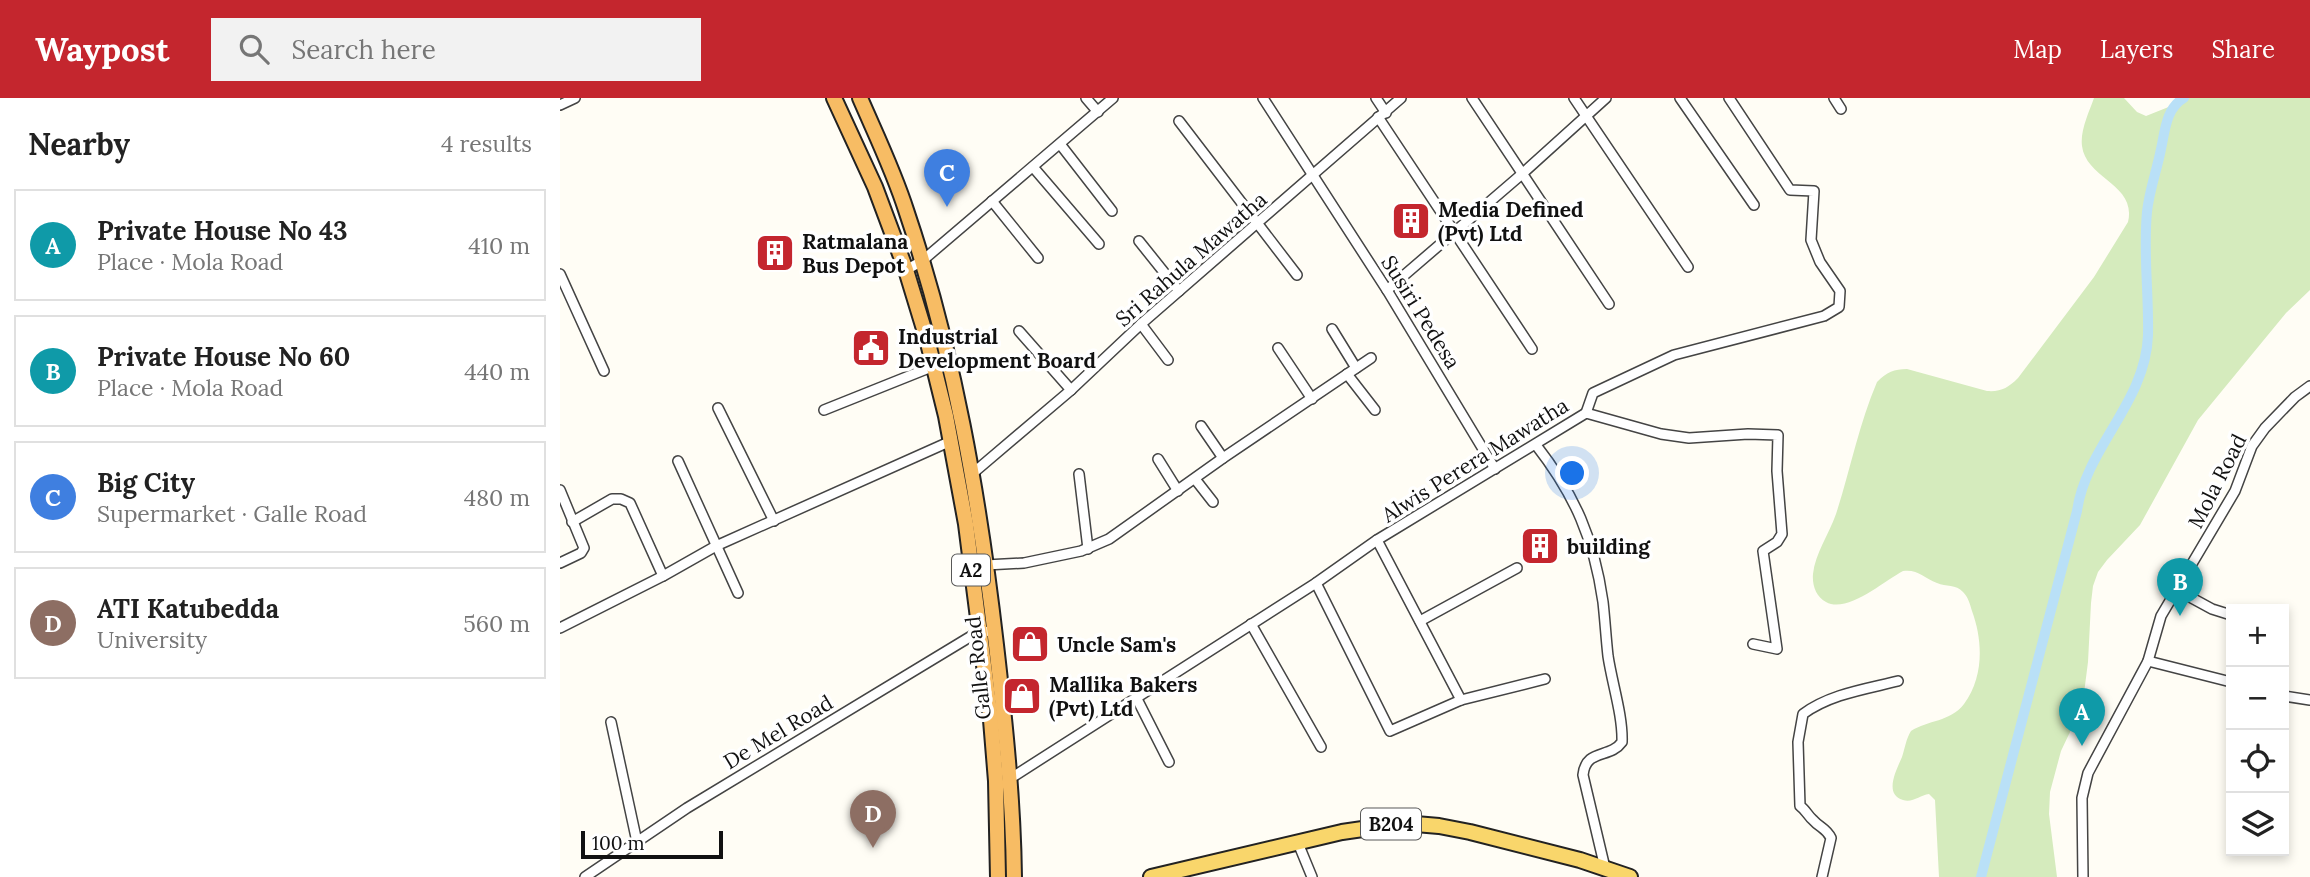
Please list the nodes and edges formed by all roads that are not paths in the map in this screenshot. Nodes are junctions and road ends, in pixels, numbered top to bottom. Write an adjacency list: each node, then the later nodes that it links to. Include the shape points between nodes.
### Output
1 (575, 98): 15 (street)
2 (834, 98): 35 (highway, A2)
3 (860, 98): 33 (highway, A2, via 906,208)
4 (1086, 98): 17 (street)
5 (1113, 98): 17 (street)
6 (1263, 98): 24 (street, Susiri Pedesa)
7 (1376, 98): 18 (street)
8 (1401, 98): 18 (street, Sri Rahula Mawatha)
9 (1472, 98): 23 (street)
10 (1574, 98): 19 (street)
11 (1606, 98): 19 (street)
12 (1680, 98): 26 (street)
13 (1729, 98): 57 (street, via 1790,190 1814,191 1811,240 1840,291 1839,307 1824,316 1674,355 1593,393)
14 (1834, 98): 16 (street)
15 (560, 105)
16 (1842, 110)
17 (1098, 112): 21 (street)
18 (1382, 115): 24 (street, Sri Rahula Mawatha); 29 (street)
19 (1586, 116): 23 (street); 34 (street)
20 (1179, 121): 28 (street)
21 (1060, 144): 22 (street); 27 (street)
22 (1033, 167): 25 (street); 31 (street)
23 (1522, 174): 29 (street); 40 (street)
24 (1314, 176): 28 (street, Sri Rahula Mawatha); 38 (street, Susiri Pedesa)
25 (992, 201): 32 (street); 33 (street)
26 (1754, 205)
27 (1112, 211)
28 (1257, 224): 37 (street); 39 (street, Sri Rahula Mawatha)
29 (1453, 232): 38 (street); 45 (street)
30 (1139, 241): 39 (street)
31 (1099, 244)
32 (1038, 258)
33 (922, 261): 35 (street); 65 (highway, Galle Road / A2, via 943,333)
34 (1688, 267)
35 (906, 270): 48 (highway, A2)
36 (560, 274): 49 (street)
37 (1297, 275)
38 (1387, 290): 64 (street, Susiri Pedesa)
39 (1179, 291): 41 (street, Sri Rahula Mawatha)
40 (1609, 304)
41 (1140, 324): 47 (street); 52 (street, Sri Rahula Mawatha)
42 (1332, 330): 50 (street)
43 (1019, 331): 52 (street)
44 (1278, 348): 53 (street)
45 (1532, 349)
46 (1371, 358): 50 (street)
47 (1168, 360)
48 (933, 366): 55 (street); 59 (highway, A2)
49 (604, 371)
50 (1351, 371): 53 (street); 56 (street)
51 (2310, 386): 81 (street, Mola Road, via 2252,446 2230,502)
52 (1071, 390): 65 (street, Sri Rahula Mawatha)
53 (1312, 399): 61 (street)
54 (718, 408): 71 (street)
55 (824, 410)
56 (1375, 410)
57 (1586, 413): 60 (street, Alwis Perera Mawatha); 89 (street, Alwis Perera Mawatha, via 1689,438 1779,435 1782,534 1763,551 1777,649)
58 (1200, 426): 61 (street)
59 (951, 441): 71 (street); 88 (highway, A2)
60 (1536, 445): 64 (street, Alwis Perera Mawatha); 104 (street, via 1577,508 1599,576 1622,742 1591,759 1583,775)
61 (1223, 458): 67 (street)
62 (1158, 459): 69 (street)
63 (678, 461): 74 (street)
64 (1495, 469): 73 (street, Alwis Perera Mawatha)
65 (972, 474): 77 (highway, Galle Road / A2)
66 (1079, 474): 75 (street)
67 (1195, 479): 69 (street); 70 (street)
68 (560, 490): 72 (street)
69 (1178, 491): 75 (street, via 1109,540)
70 (1213, 502)
71 (774, 521): 74 (street)
72 (572, 522): 76 (street, via 583,551); 79 (street, via 612,499 630,503)
73 (1377, 541): 80 (street, Alwis Perera Mawatha); 84 (street)
74 (716, 546): 79 (street); 82 (street)
75 (1088, 549): 77 (street, via 1024,563)
76 (560, 563)
77 (986, 565): 87 (highway, Galle Road / A2)
78 (1517, 568): 84 (street)
79 (663, 576): 86 (street)
80 (1316, 583): 85 (street, Alwis Perera Mawatha); 96 (street, via 1390,731)
81 (2177, 590): 83 (street); 90 (street, Mola Road, via 2161,617)
82 (738, 593)
83 (2226, 613)
84 (1420, 621): 96 (street)
85 (1251, 624): 94 (street, Alwis Perera Mawatha); 99 (street)
86 (560, 628)
87 (994, 631): 88 (street, De Mel Road); 101 (highway, Galle Road / A2)
88 (978, 632): 102 (street, De Mel Road); 106 (highway, A2, via 996,781)
89 (1753, 644)
90 (2148, 661): 93 (street); 112 (street, Mola Road, via 2088,773 2082,798)
91 (1545, 679): 96 (street)
92 (1898, 681): 111 (street, via 1835,698 1803,714 1798,742 1800,806 1831,838)
93 (2226, 681)
94 (1136, 697): 100 (street); 101 (street, Alwis Perera Mawatha)
95 (2289, 697): 97 (street)
96 (1461, 700)
97 (2310, 700)
98 (611, 722): 102 (street)
99 (1321, 747)
100 (1168, 762)
101 (1011, 778): 107 (highway, Galle Road / A2)
102 (637, 842): 105 (street, De Mel Road)
103 (1298, 843): 104 (main road, B204, via 1404,823 1471,832); 108 (main road, B204); 109 (street)
104 (1605, 868): 110 (main road, B204)
105 (585, 877)
106 (998, 877)
107 (1014, 877)
108 (1151, 877)
109 (1312, 877)
110 (1630, 877)
111 (1822, 877)
112 (2083, 877)

